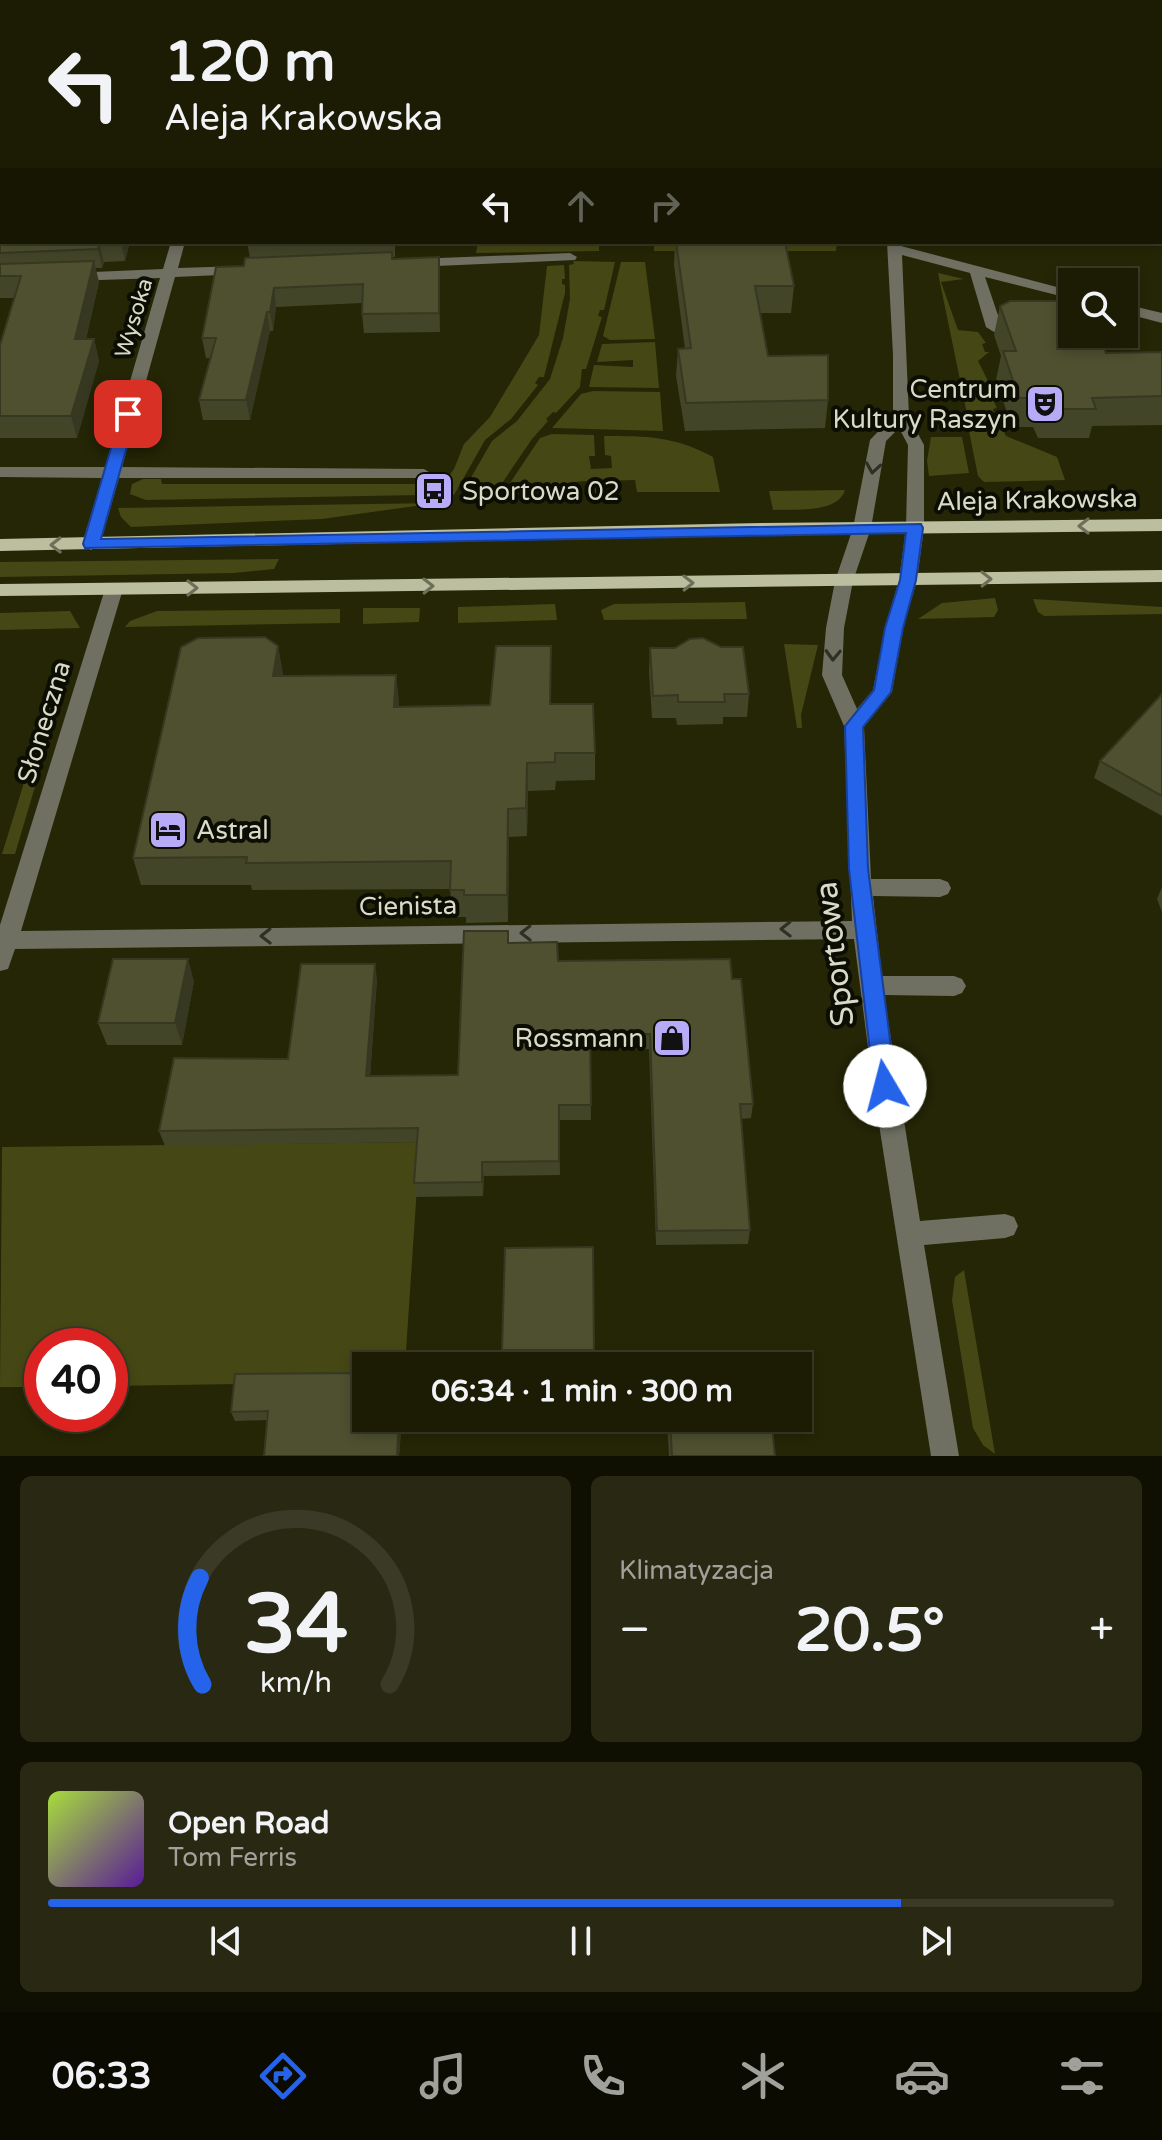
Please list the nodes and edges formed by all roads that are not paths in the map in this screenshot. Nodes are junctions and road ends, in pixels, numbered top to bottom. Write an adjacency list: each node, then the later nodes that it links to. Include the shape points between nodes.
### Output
1 (178, 244): 7 (street, Wysoka)
2 (894, 246): 6 (street); 13 (street)
3 (570, 257): 4 (street)
4 (406, 264)
5 (264, 269): 7 (street)
6 (976, 270): 9 (street); 12 (street)
7 (171, 273): 8 (street); 14 (street, Wysoka)
8 (47, 278)
9 (1058, 291)
10 (1138, 312): 11 (street)
11 (1162, 318)
12 (994, 327)
13 (901, 417): 18 (street, Sportowa, one-way to 18, via 878,440); 19 (street, via 916,445)
14 (111, 471): 15 (street); 16 (street); 20 (street, Wysoka)
15 (0, 472)
16 (424, 474)
17 (1162, 525): 19 (main road, Aleja Krakowska, one-way to 19)
18 (862, 528): 19 (main road, Aleja Krakowska); 20 (main road, Aleja Krakowska); 24 (street, Sportowa)
19 (915, 528): 23 (street)
20 (91, 544): 21 (main road, Aleja Krakowska, one-way to 21)
21 (0, 545)
22 (1162, 576): 23 (main road, one-way to 22)
23 (908, 580): 24 (main road); 27 (street, via 882,692)
24 (844, 581): 25 (main road, one-way to 24); 27 (street, Sportowa, one-way to 27, via 832,675)
25 (114, 589): 26 (main road); 31 (street, Słoneczna)
26 (0, 590)
27 (854, 726): 28 (street, Sportowa)
28 (860, 887): 29 (street); 30 (street, Sportowa)
29 (940, 888)
30 (864, 930): 31 (street, Cienista, one-way to 31); 32 (street, Sportowa)
31 (2, 948)
32 (871, 985): 33 (street); 35 (street, Sportowa)
33 (954, 986)
34 (1005, 1226): 35 (street)
35 (909, 1234): 36 (street, Sportowa)
36 (945, 1456)

